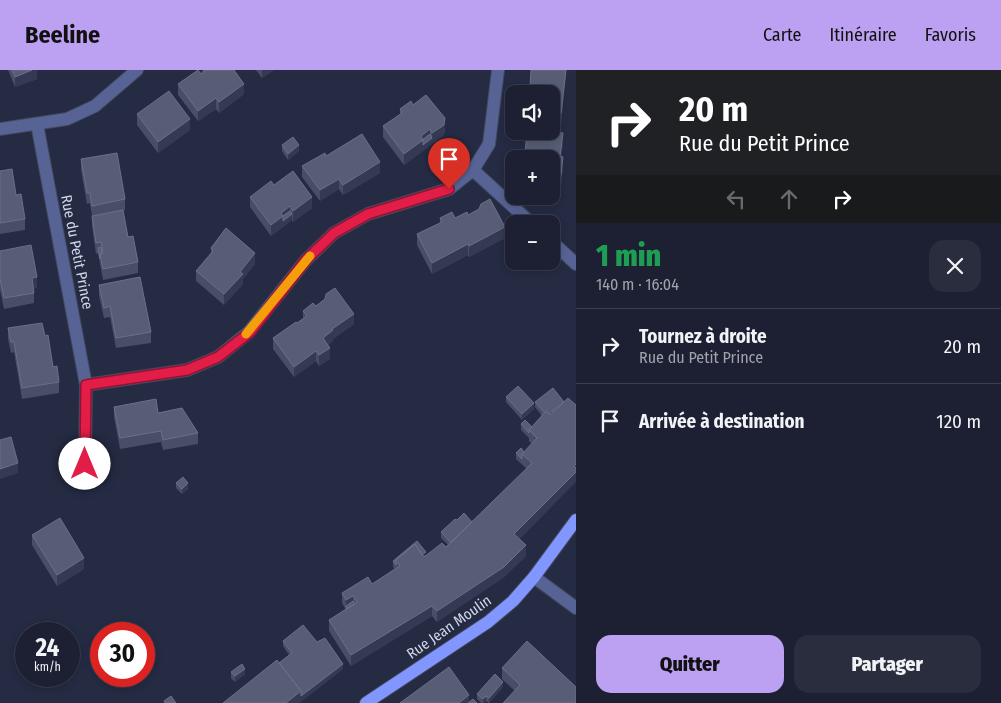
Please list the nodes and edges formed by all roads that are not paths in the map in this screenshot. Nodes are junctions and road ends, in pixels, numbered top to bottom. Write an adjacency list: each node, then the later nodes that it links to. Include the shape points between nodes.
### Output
1 (137, 70): 3 (street, via 95,106 67,119)
2 (498, 70): 5 (street, via 489,144)
3 (37, 124): 4 (street); 9 (street, Rue du Petit Prince)
4 (0, 129)
5 (474, 170): 6 (street); 9 (street, via 449,189 368,214 334,233 306,260 250,332 218,357 187,370)
6 (522, 215)
7 (560, 249): 8 (street)
8 (576, 264)
9 (86, 385): 10 (street, Rue du Petit Prince)
10 (85, 464)
11 (576, 520): 12 (main road, Rue Jean Moulin)
12 (534, 577): 13 (street); 14 (main road, Rue Jean Moulin, via 488,622)
13 (576, 608)
14 (366, 703)

